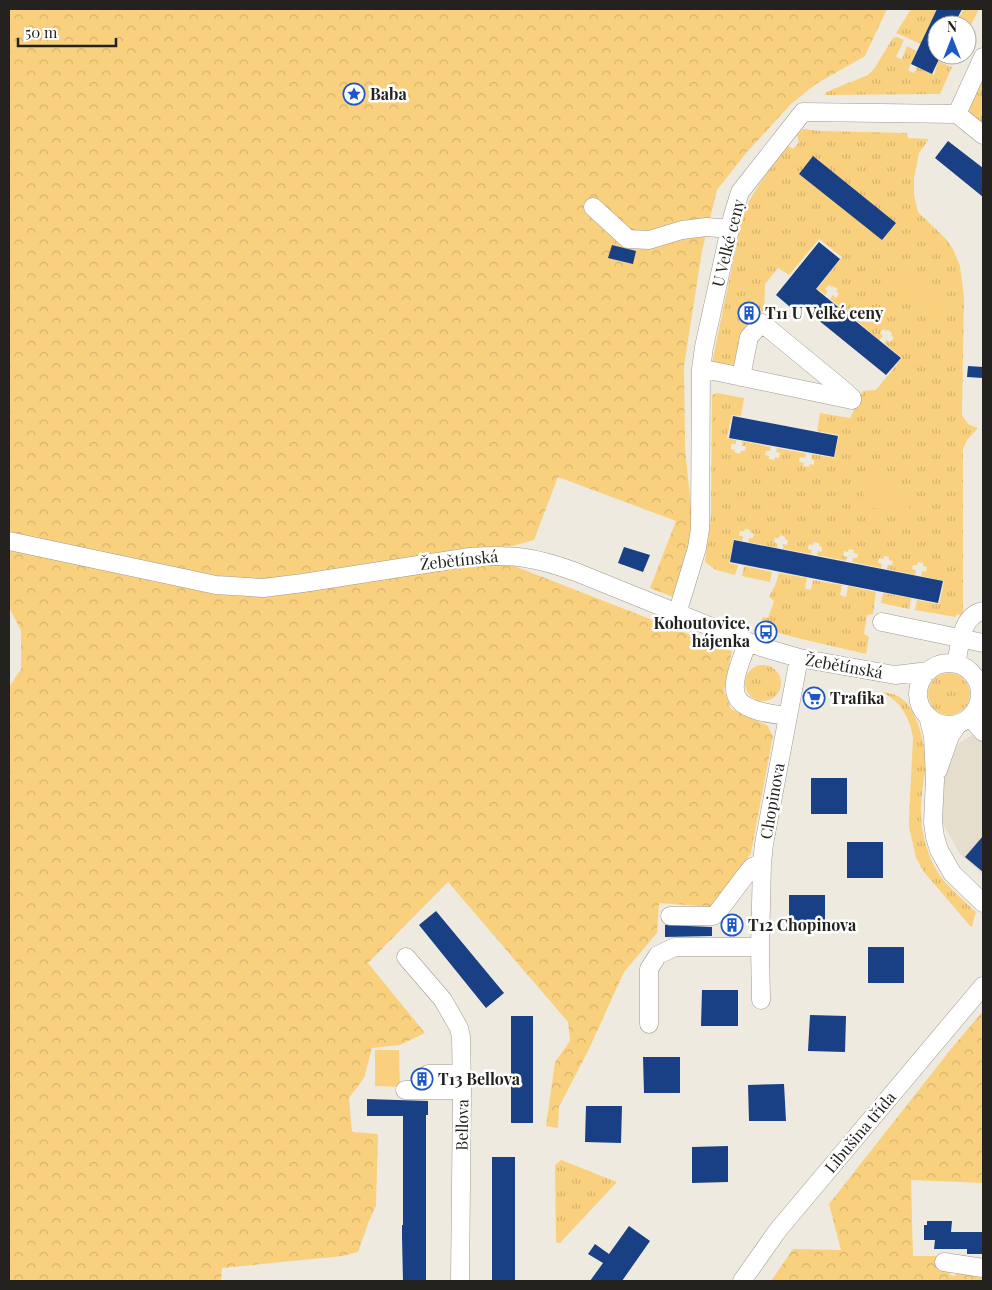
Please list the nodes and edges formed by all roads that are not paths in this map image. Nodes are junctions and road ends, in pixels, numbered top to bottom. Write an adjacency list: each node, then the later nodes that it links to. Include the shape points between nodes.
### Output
1 (983, 57): 2 (street)
2 (957, 114): 3 (street); 5 (street, U Velké ceny, via 803,112 740,192)
3 (983, 135)
4 (593, 206): 5 (street, via 628,239 649,240 682,230 707,227)
5 (730, 229): 6 (street, U Velké ceny)
6 (701, 369): 7 (street); 10 (street, U Velké ceny, via 700,529 698,548)
7 (741, 377): 7 (street, via 769,383 852,400 762,323 749,337)
8 (9, 541): 10 (street, Žebětínská, via 243,588 303,583 470,556 512,555 534,558 576,572)
9 (982, 606): 12 (street, via 964,626)
10 (677, 614): 13 (street, Žebětínská)
11 (882, 622): 12 (street)
12 (962, 638): 14 (street); 16 (street)
13 (748, 642): 15 (street, Žebětínská); 22 (street, via 736,673 737,698 749,708)
14 (983, 643)
15 (798, 658): 18 (street, Žebětínská); 22 (street, Chopinova)
16 (956, 664): 17 (street, via 943,664); 19 (street, via 967,669)
17 (929, 671): 18 (street, Žebětínská); 20 (street, via 920,683)
18 (895, 675): 20 (street, Žebětínská)
19 (980, 682): 21 (street, via 980,694)
20 (918, 695): 23 (street, via 920,706)
21 (972, 713): 23 (street, via 943,724); 24 (street); 25 (street, via 950,736)
22 (787, 716): 26 (street, Chopinova)
23 (928, 716): 25 (street, via 933,736)
24 (983, 732)
25 (935, 780): 27 (street, via 933,822 939,850 952,873)
26 (762, 863): 28 (street, via 752,867 713,916); 29 (street, Chopinova)
27 (983, 903)
28 (670, 916)
29 (760, 946): 32 (street, Chopinova); 33 (street, via 674,947 658,955 650,969)
30 (406, 957): 35 (street, Bellova, via 444,1000 459,1028)
31 (983, 986): 40 (street, Libušina třída, via 778,1230)
32 (761, 1000)
33 (649, 1024)
34 (428, 1074): 35 (street)
35 (462, 1082): 36 (street); 39 (street, Bellova)
36 (405, 1090)
37 (944, 1262): 38 (street)
38 (983, 1268)
39 (460, 1281)
40 (742, 1281)

